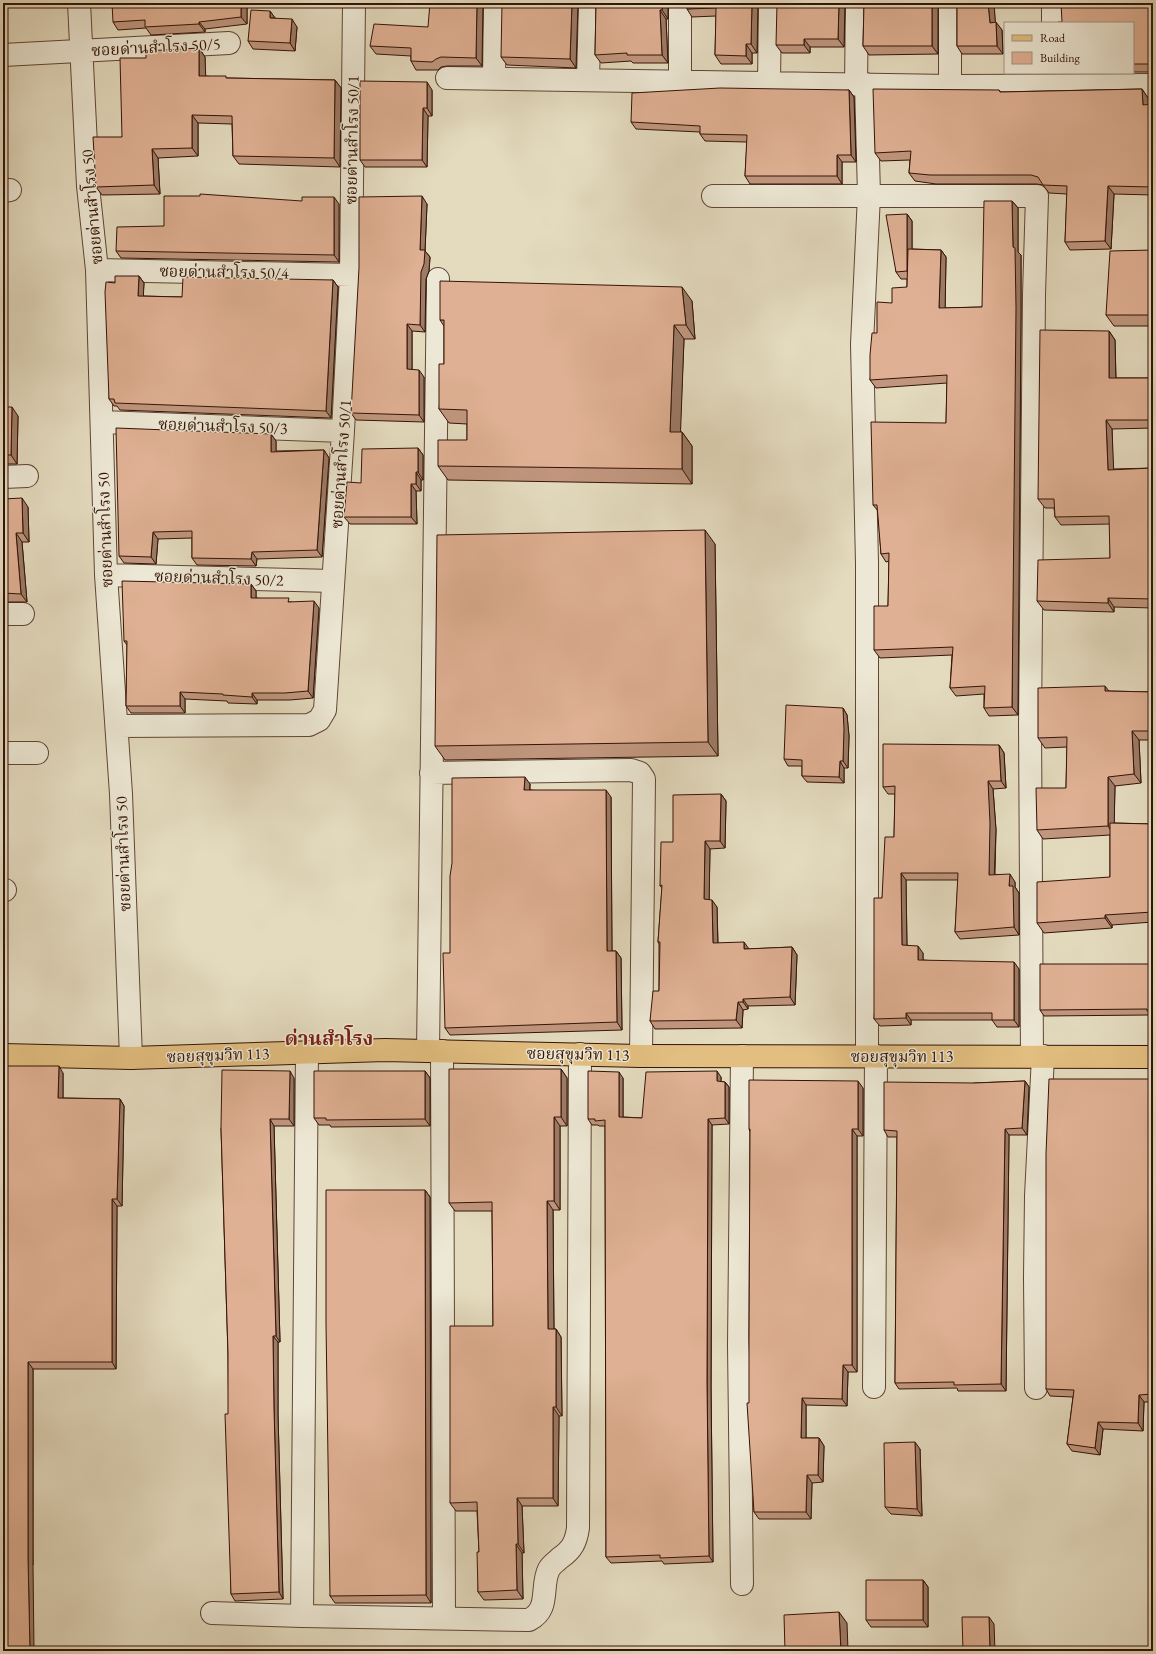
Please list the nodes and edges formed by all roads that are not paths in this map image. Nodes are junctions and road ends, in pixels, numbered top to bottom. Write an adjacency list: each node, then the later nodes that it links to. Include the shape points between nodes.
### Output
1 (79, 3): 12 (street, ซอยด่านสำโรง 50)
2 (354, 3): 26 (street, ซอยด่านสำโรง 50/1)
3 (495, 3): 15 (street)
4 (590, 3): 17 (street)
5 (680, 3): 18 (street)
6 (770, 3): 19 (street)
7 (857, 3): 20 (street)
8 (950, 3): 22 (street)
9 (1053, 3): 10 (street)
10 (1054, 22)
11 (229, 43): 12 (street, ซอยด่านสำโรง 50/5)
12 (82, 52): 13 (street, ซอยด่านสำโรง 50/5); 25 (street, ซอยด่านสำโรง 50, via 88,186)
13 (3, 55)
14 (447, 78): 15 (street)
15 (494, 78): 17 (street)
16 (1055, 79): 21 (street); 22 (street)
17 (588, 80): 18 (street)
18 (680, 81): 19 (street)
19 (769, 83): 20 (street)
20 (861, 84): 22 (street); 23 (street)
21 (1153, 85)
22 (950, 86)
23 (869, 195): 24 (street); 44 (street, via 862,344 867,563); 45 (street, via 1037,196 1030,725)
24 (713, 196)
25 (98, 270): 26 (street, ซอยด่านสำโรง 50/4); 28 (street, ซอยด่านสำโรง 50)
26 (351, 275): 29 (street, ซอยด่านสำโรง 50/1)
27 (438, 279): 37 (street)
28 (102, 422): 29 (street, ซอยด่านสำโรง 50/3); 32 (street, ซอยด่านสำโรง 50)
29 (343, 431): 33 (street, ซอยด่านสำโรง 50/1)
30 (3, 476): 31 (street)
31 (27, 476)
32 (106, 575): 33 (street, ซอยด่านสำโรง 50/2); 34 (street, ซอยด่านสำโรง 50)
33 (333, 581): 34 (street, ซอยด่านสำโรง 50/1, via 325,710 319,720 309,725)
34 (117, 726): 47 (street, ซอยด่านสำโรง 50)
35 (3, 753): 36 (street)
36 (37, 753)
37 (432, 773): 38 (street); 42 (street, via 631,770 640,773 644,779)
38 (435, 1051): 39 (main road, ซอยสุขุมวิท 113); 40 (main road, ซอยสุขุมวิท 113); 53 (street)
39 (307, 1052): 47 (main road, ซอยสุขุมวิท 113); 52 (street)
40 (580, 1054): 42 (main road, ซอยสุขุมวิท 113); 53 (street, via 576,1541 570,1552 550,1568 546,1578 542,1609 536,1617 529,1620)
41 (3, 1055): 47 (main road, ซอยสุขุมวิท 113)
42 (640, 1056): 43 (main road, ซอยสุขุมวิท 113)
43 (742, 1056): 44 (main road, ซอยสุขุมวิท 113); 50 (street, via 739,1345)
44 (871, 1056): 45 (main road, ซอยสุขุมวิท 113); 48 (street)
45 (1038, 1056): 46 (main road, ซอยสุขุมวิท 113); 49 (street)
46 (1153, 1056)
47 (131, 1058)
48 (874, 1387)
49 (1036, 1388)
50 (742, 1584)
51 (212, 1613): 52 (street)
52 (302, 1616): 53 (street)
53 (444, 1618)

